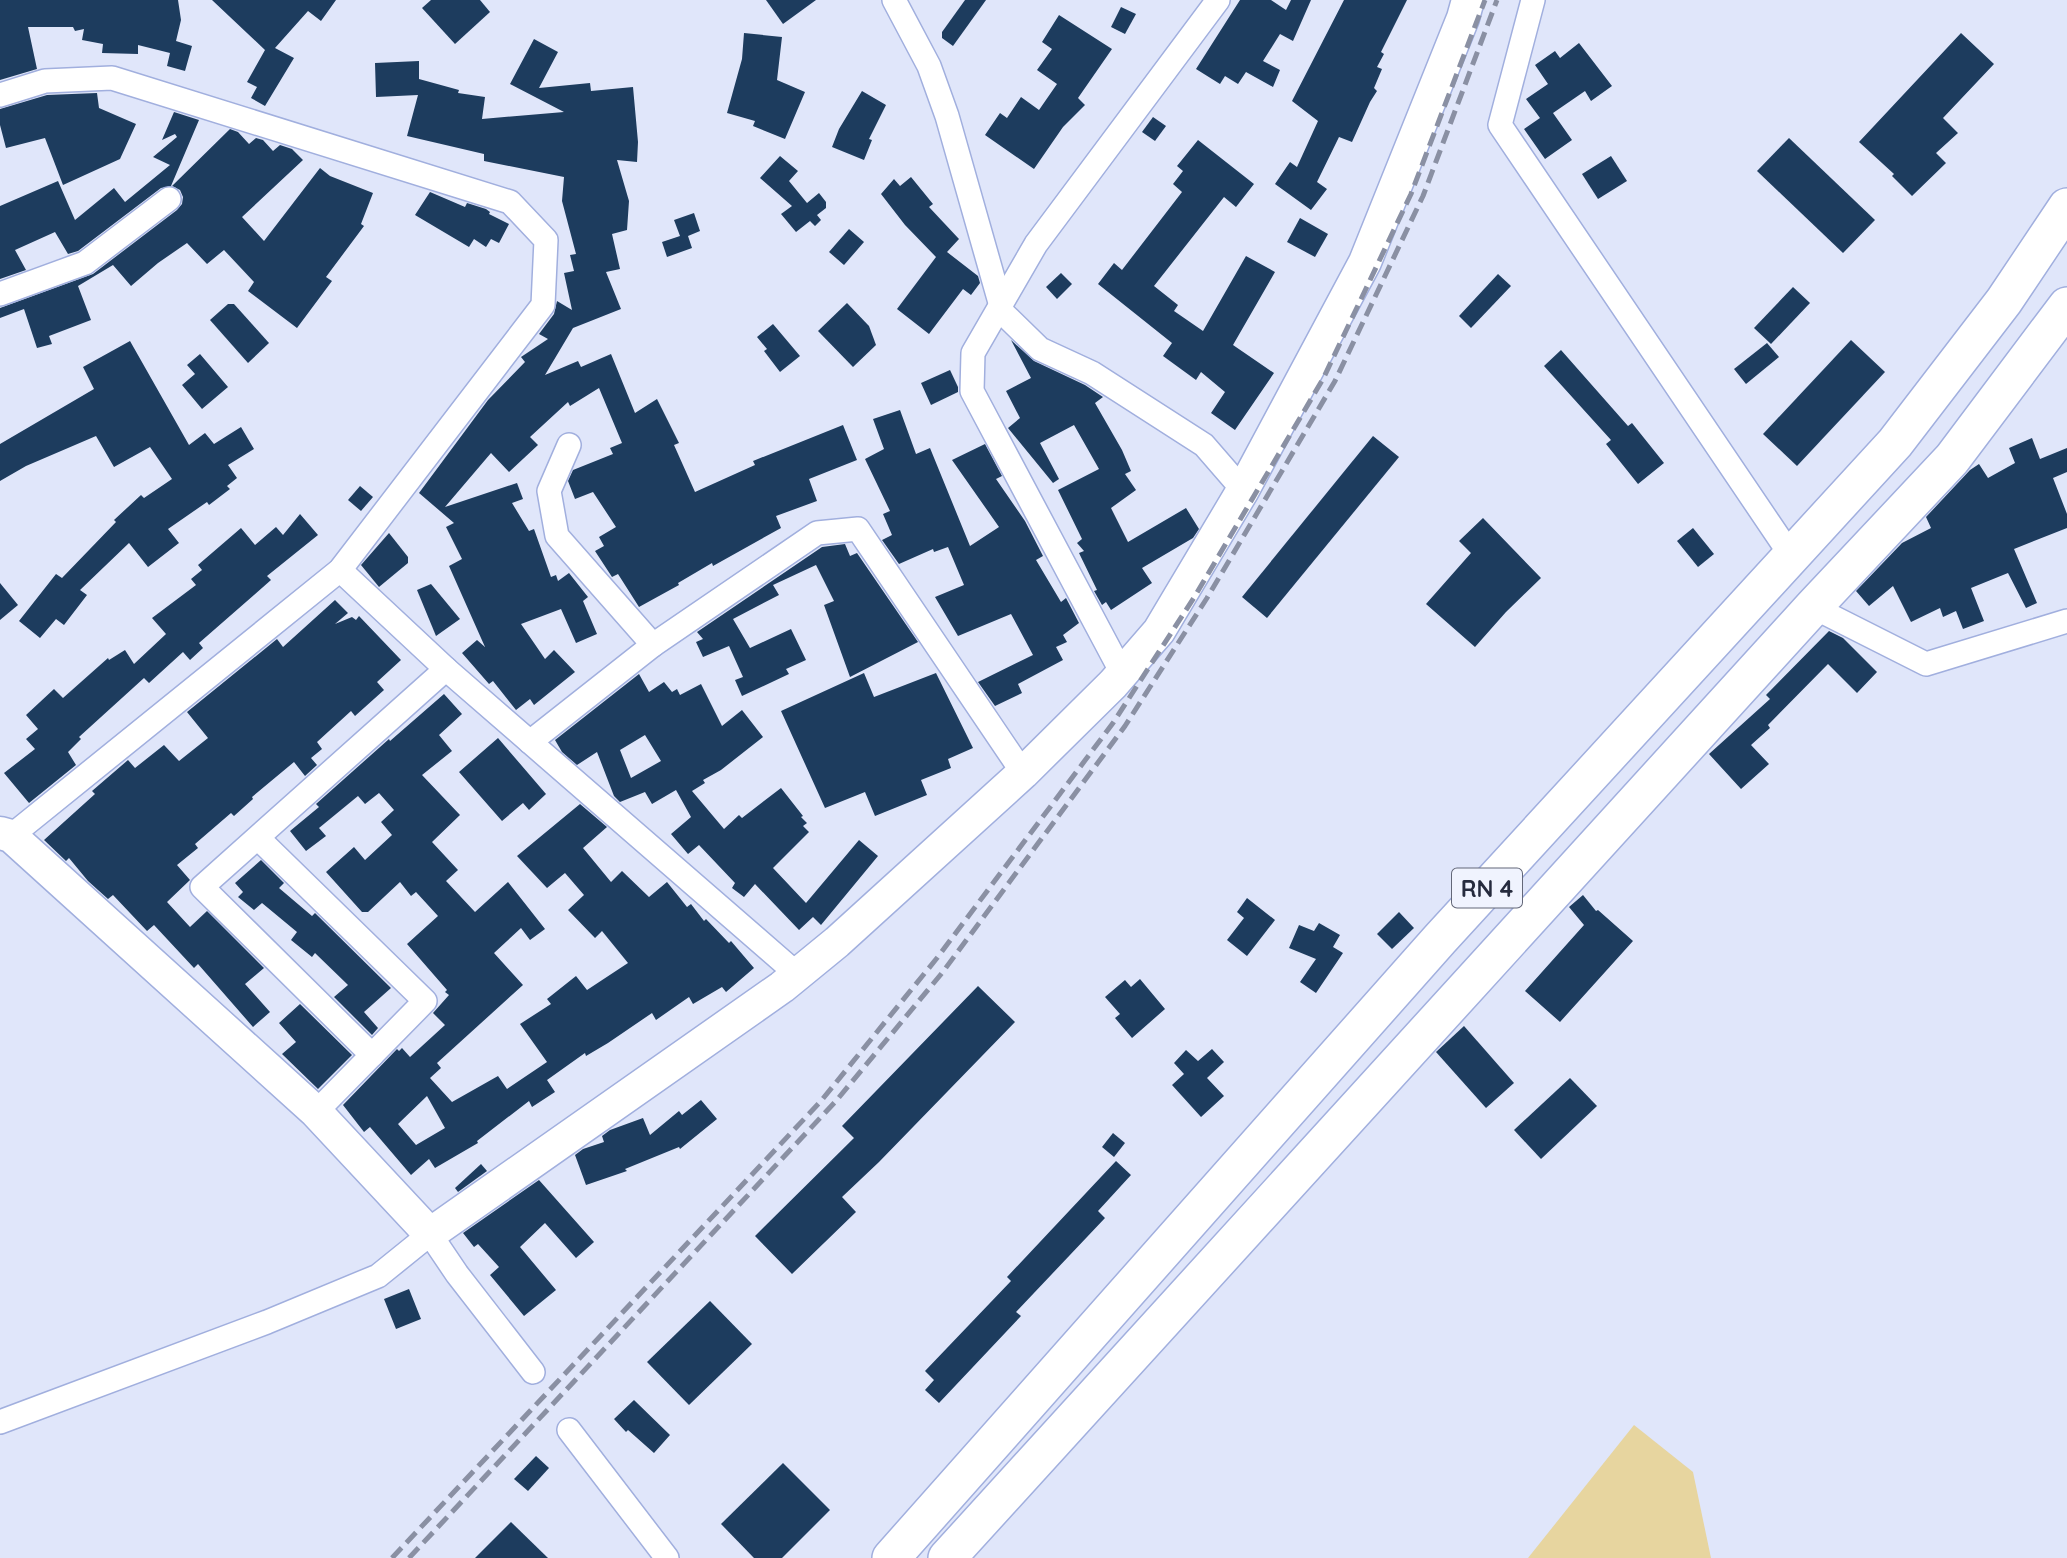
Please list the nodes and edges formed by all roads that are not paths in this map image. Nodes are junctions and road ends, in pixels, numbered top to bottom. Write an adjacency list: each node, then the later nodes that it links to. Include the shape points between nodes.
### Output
1 (894, 0): 9 (street, via 929,66 947,116)
2 (1218, 0): 9 (street, via 1036,244)
3 (1533, 0): 13 (street, via 1500,125)
4 (1460, 3): 12 (main road, via 1463,18 1365,262)
5 (0, 95): 14 (street, via 45,81 112,78 510,202 546,240 543,305)
6 (169, 199): 8 (street, via 85,263)
7 (2067, 207): 13 (highway, RN 4, via 2004,301 1895,443)
8 (0, 294)
9 (1000, 305): 12 (street, via 1040,349 1092,373 1204,445); 19 (street, via 973,353 971,391)
10 (2067, 306): 15 (highway, RN 4, via 1952,459)
11 (569, 445): 17 (street, via 549,491 557,536)
12 (1242, 489): 19 (main road, via 1159,631)
13 (1793, 557): 32 (highway, RN 4, via 1440,939)
14 (340, 570): 18 (street); 22 (street)
15 (1813, 607): 16 (street, via 1926,664); 33 (highway, RN 4)
16 (2067, 621)
17 (653, 645): 20 (street); 21 (street, via 817,533 858,529)
18 (446, 669): 20 (street); 23 (street)
19 (1122, 673): 21 (main road)
20 (530, 742): 24 (street)
21 (1023, 773): 24 (main road)
22 (6, 835): 26 (main road)
23 (258, 838): 25 (street, via 425,1001); 25 (street, via 202,887)
24 (797, 974): 27 (main road)
25 (372, 1055): 26 (street)
26 (316, 1112): 27 (main road)
27 (430, 1234): 28 (street); 29 (street, via 379,1276)
28 (533, 1372)
29 (0, 1422)
30 (569, 1430): 31 (street)
31 (667, 1558)
32 (891, 1558)
33 (947, 1558)

